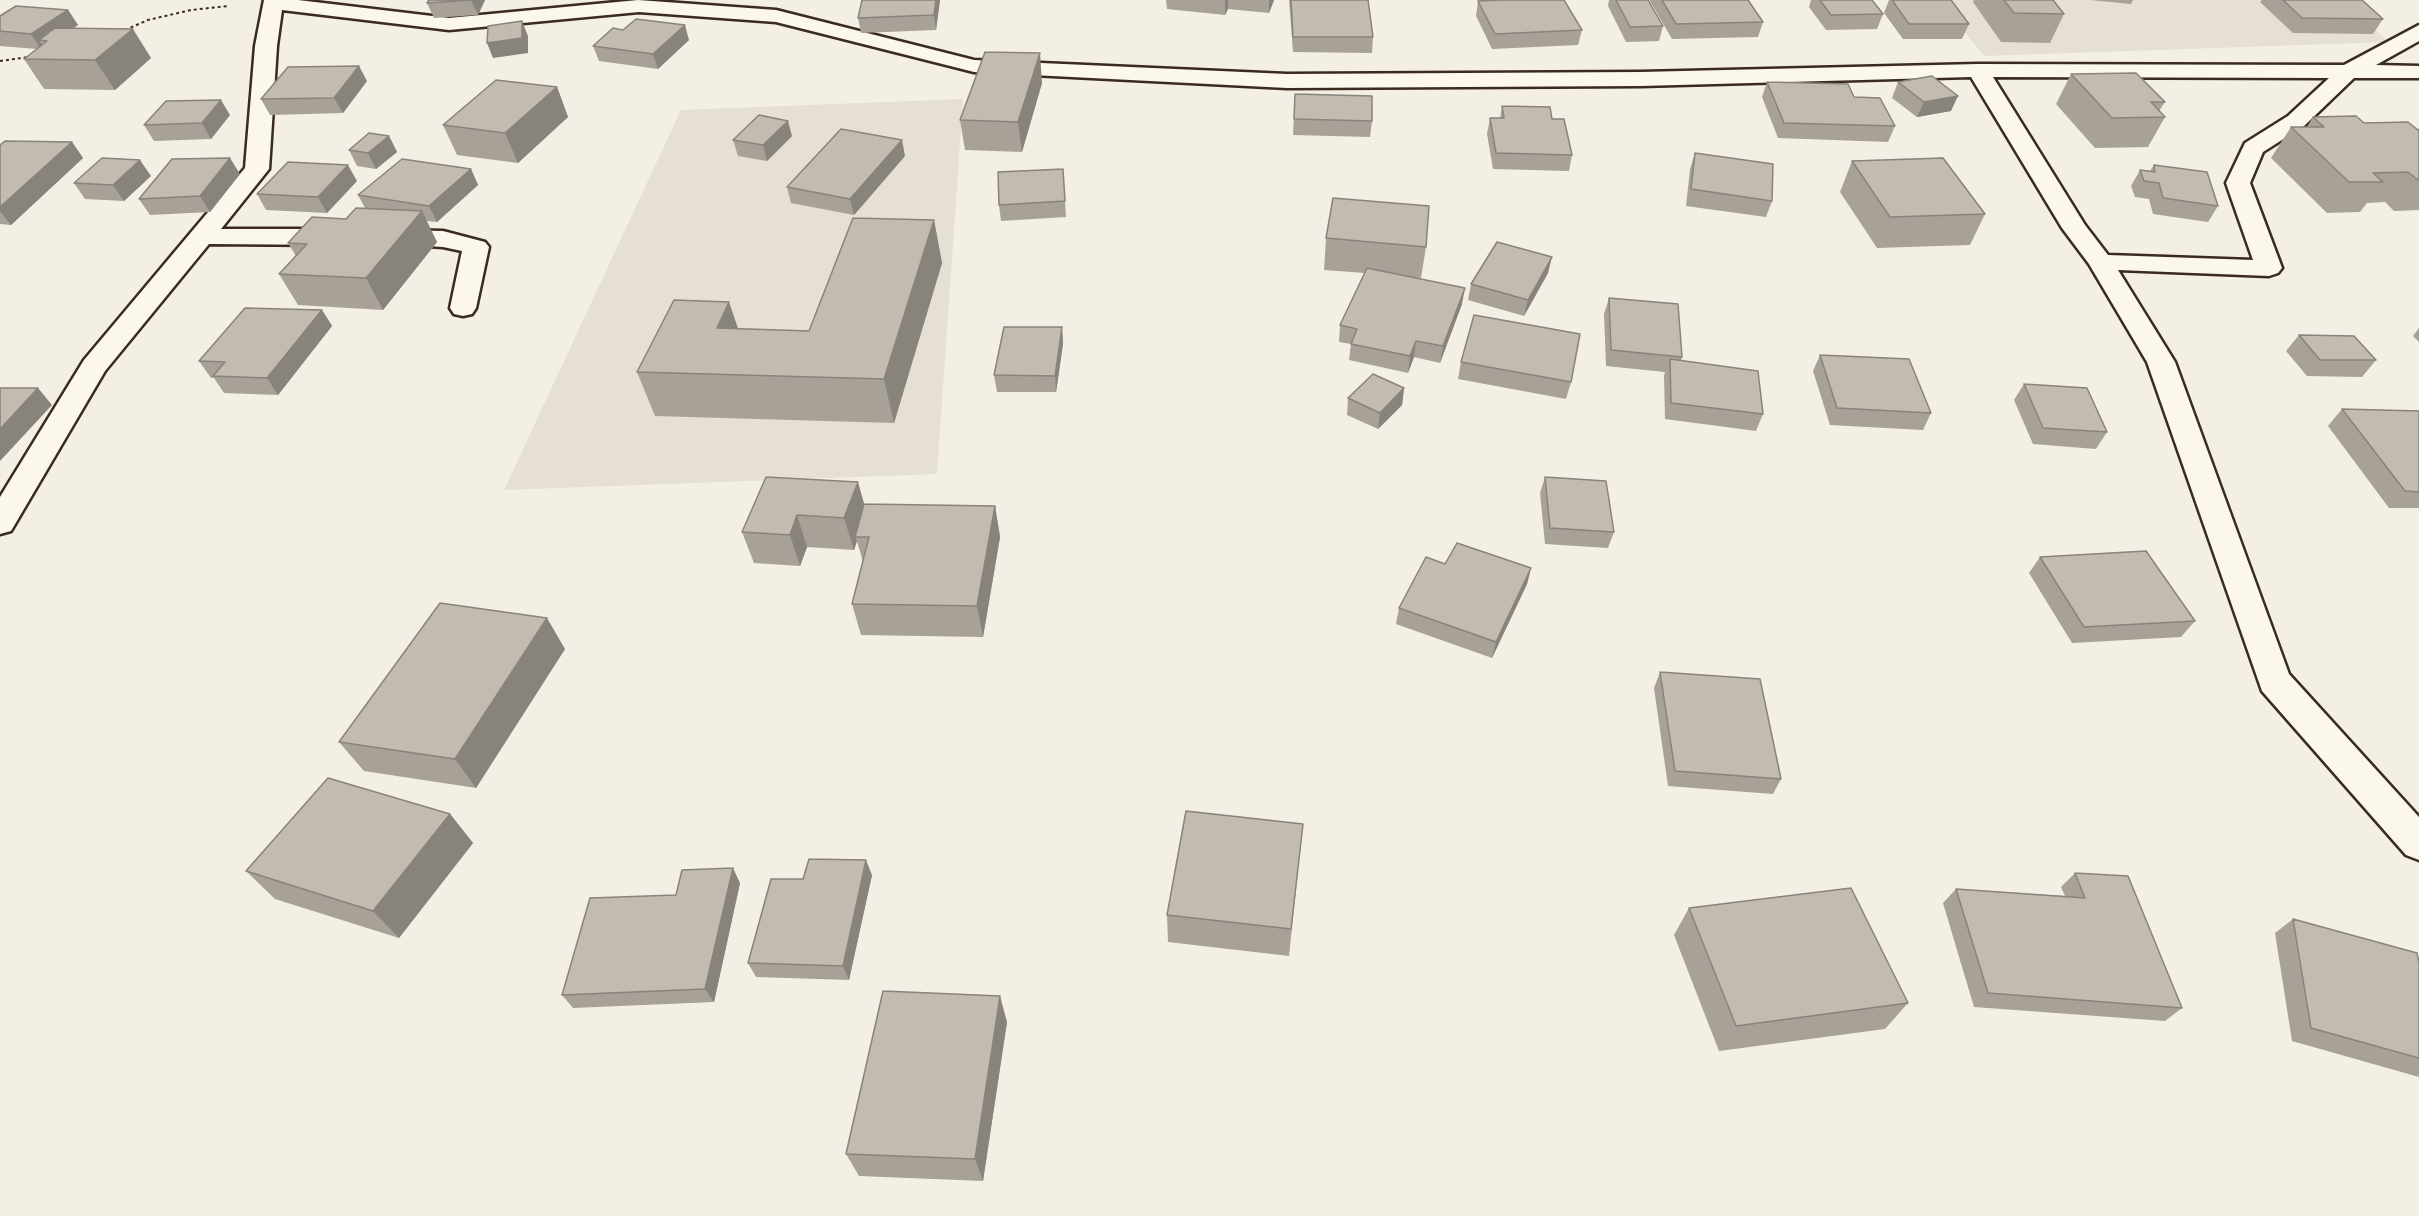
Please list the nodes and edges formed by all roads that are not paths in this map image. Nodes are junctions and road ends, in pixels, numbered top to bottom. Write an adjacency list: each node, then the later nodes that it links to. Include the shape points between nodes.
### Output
1 (273, 1): 3 (street, via 448,24 639,6 776,16 974,66 1287,81 1641,79); 6 (street, via 257,169)
2 (2419, 31): 4 (street)
3 (1978, 70): 4 (street); 7 (street, via 2073,228)
4 (2349, 71): 5 (street); 7 (street, via 2296,121 2253,148 2238,183 2269,268)
5 (2419, 72)
6 (204, 236): 8 (street, via 443,239 476,247); 9 (street, via 94,366)
7 (2100, 262): 10 (street, via 2161,362 2274,681)
8 (463, 308)
9 (0, 523)
10 (2419, 843)

